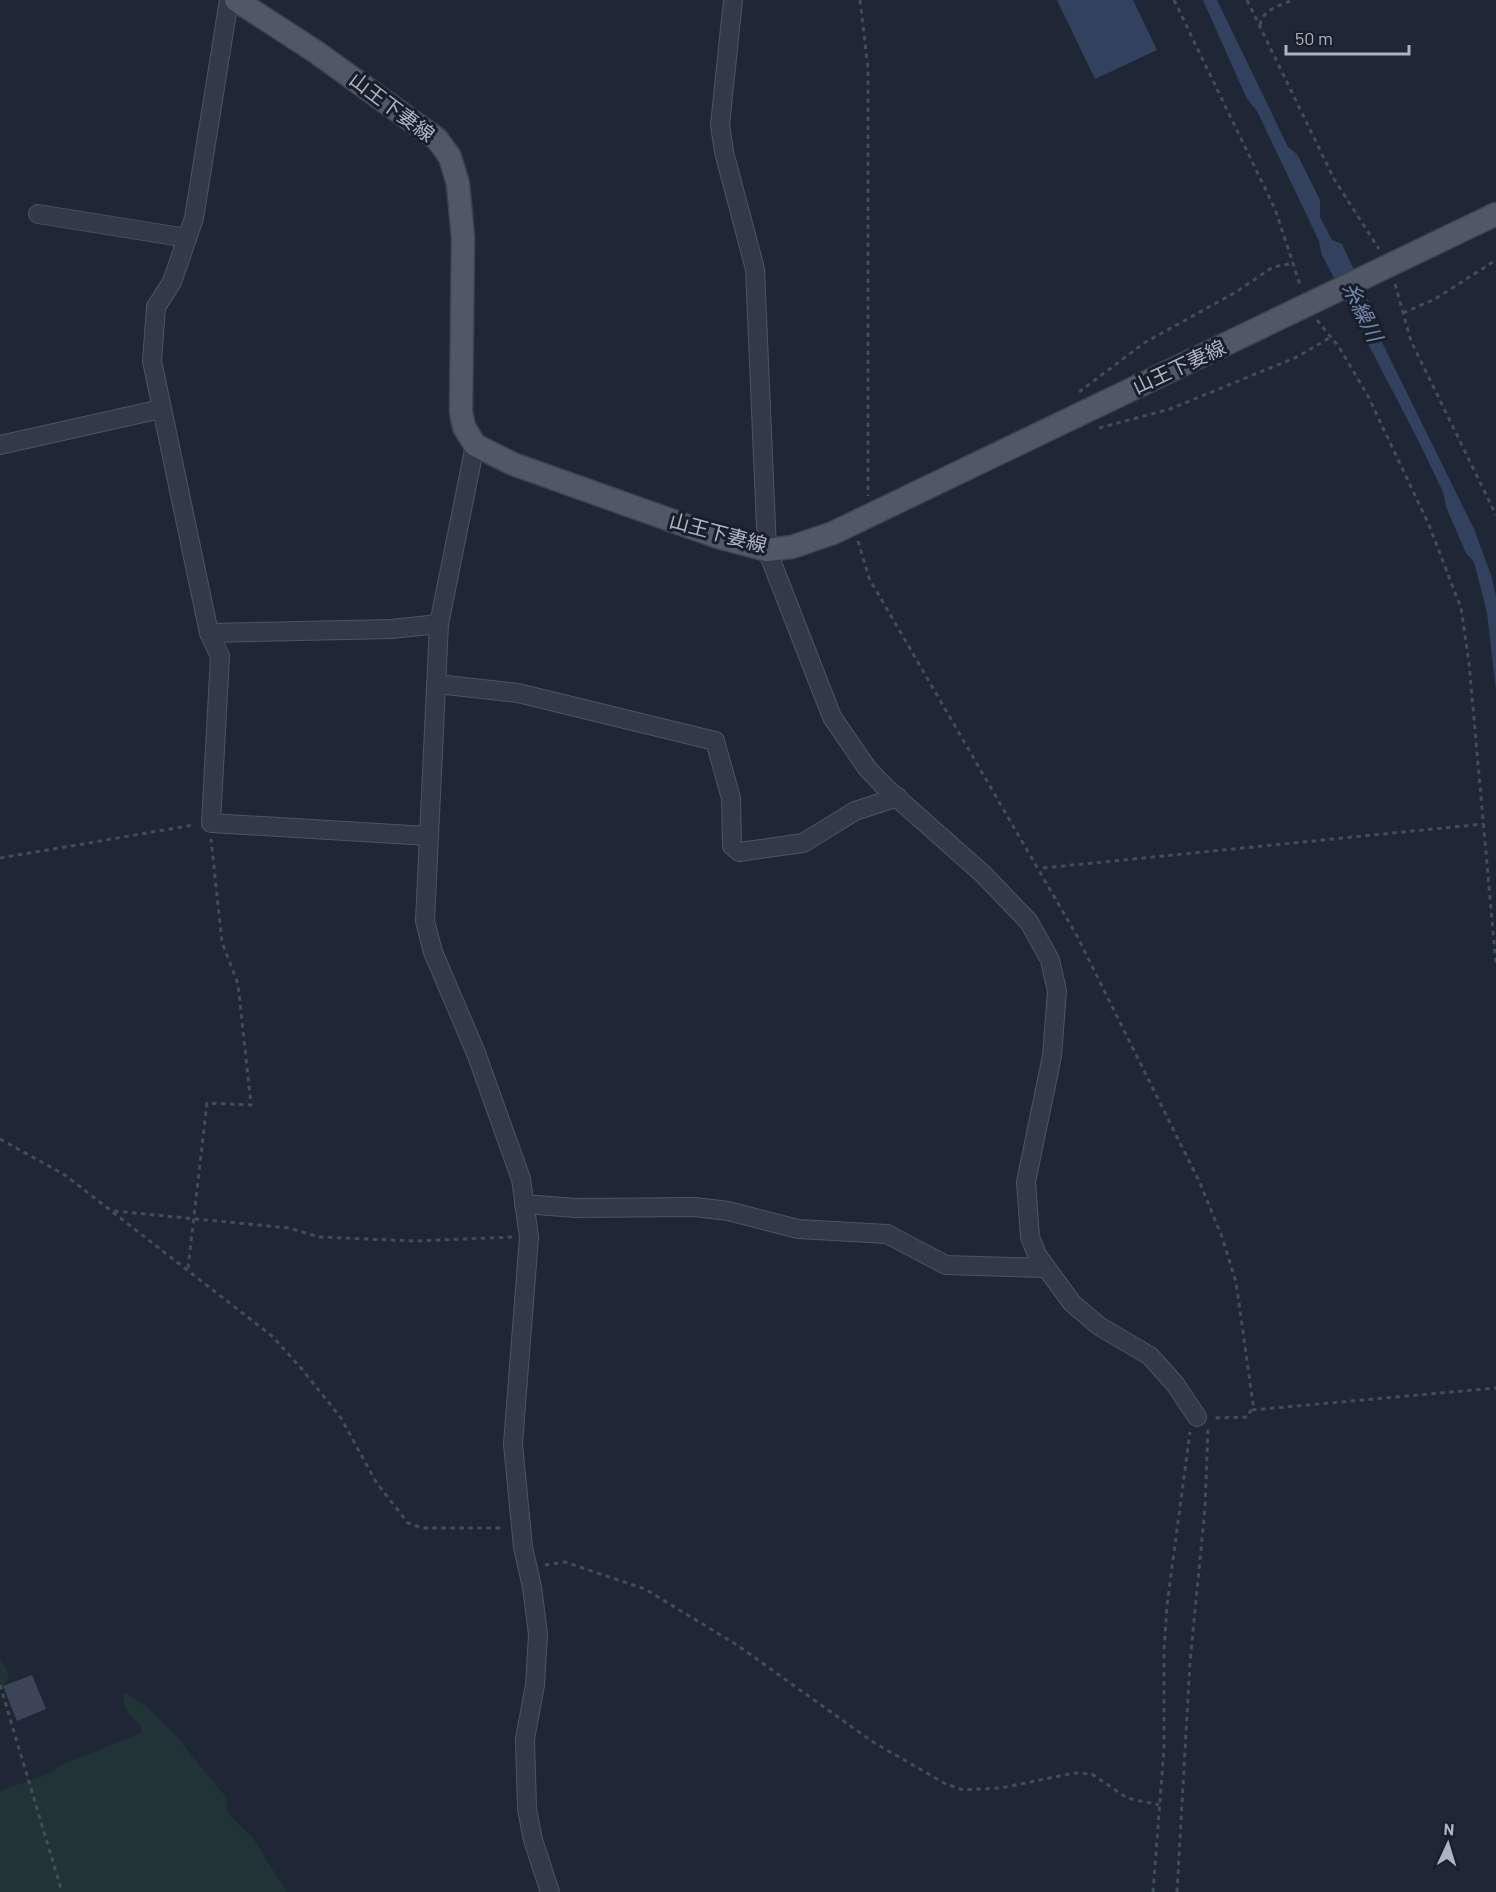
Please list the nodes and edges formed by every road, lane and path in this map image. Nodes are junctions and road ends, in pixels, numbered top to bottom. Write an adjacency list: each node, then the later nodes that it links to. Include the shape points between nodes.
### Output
1 (229, 0): 11 (street)
2 (236, 0): 22 (main road, 山王下妻線, via 316,51 437,138 450,157 458,184 463,238 461,412 464,427)
3 (733, 0): 26 (street, via 720,125 755,269)
4 (860, 0): 23 (path, via 868,69 868,498)
5 (1174, 0): 13 (path, via 1275,209)
6 (1246, 0): 8 (path)
7 (1293, 0): 8 (path, via 1264,15)
8 (1260, 27): 14 (path, via 1334,179 1368,233)
9 (38, 214): 11 (street)
10 (1496, 214): 14 (main road, 山王下妻線)
11 (188, 238): 19 (street, via 172,282 156,307 152,361)
12 (1496, 260): 16 (path, via 1435,299)
13 (1294, 263): 15 (path); 18 (path, via 1273,267 1144,343)
14 (1384, 269): 15 (main road, 山王下妻線); 16 (path)
15 (1314, 303): 17 (path); 25 (main road, 山王下妻線)
16 (1403, 313): 24 (path, via 1420,361)
17 (1331, 337): 20 (path, via 1297,357 1170,408); 32 (path, via 1368,396 1455,586 1466,636)
18 (1077, 393)
19 (162, 409): 21 (street); 28 (street)
20 (1091, 431)
21 (0, 445)
22 (475, 445): 26 (main road, 山王下妻線, via 513,464 604,498); 27 (street)
23 (878, 493)
24 (1496, 515)
25 (862, 533): 26 (main road, 山王下妻線); 45 (path, via 869,578 1077,936 1200,1183 1236,1282)
26 (767, 550): 30 (street, via 832,717 867,768)
27 (439, 624): 28 (street, via 391,629); 29 (street)
28 (209, 633): 31 (street, via 220,656)
29 (437, 684): 30 (street, via 518,693 715,741 731,798 732,846 740,852 803,843 855,811); 33 (street)
30 (897, 797): 42 (street, via 983,874 1029,922 1050,960 1056,991 1052,1056 1026,1182 1030,1236)
31 (211, 823): 33 (street); 34 (path); 40 (path, via 222,942 238,984 251,1105 207,1103)
32 (1483, 824): 35 (path); 36 (path)
33 (428, 836): 38 (street, via 425,921 433,952 476,1053 521,1179)
34 (0, 858)
35 (1043, 868)
36 (1496, 965)
37 (0, 1139): 39 (path, via 65,1175)
38 (524, 1204): 41 (street); 42 (street, via 728,1211 798,1229 887,1234 946,1265)
39 (112, 1211): 40 (path); 43 (path)
40 (194, 1219): 41 (path, via 289,1228 319,1238 416,1241); 43 (path)
41 (529, 1237): 47 (street, via 513,1444)
42 (1045, 1268): 46 (street, via 1072,1303 1100,1326 1150,1356 1176,1384)
43 (188, 1269): 47 (path, via 272,1336 301,1368 340,1418 376,1482 408,1523 422,1528)
44 (1496, 1388): 45 (path)
45 (1252, 1410): 54 (path, via 1244,1418 1209,1418)
46 (1197, 1417): 50 (path, via 1189,1434 1167,1605)
47 (521, 1528): 48 (street)
48 (528, 1568): 50 (path, via 565,1562 645,1589 737,1645 873,1742 946,1784 963,1790 1001,1788 1074,1773 1092,1774 1127,1798); 52 (street, via 538,1634 535,1684 525,1739 527,1809)
49 (0, 1685): 51 (path)
50 (1159, 1805): 53 (path)
51 (62, 1892)
52 (550, 1892)
53 (1153, 1892)
54 (1177, 1892)

